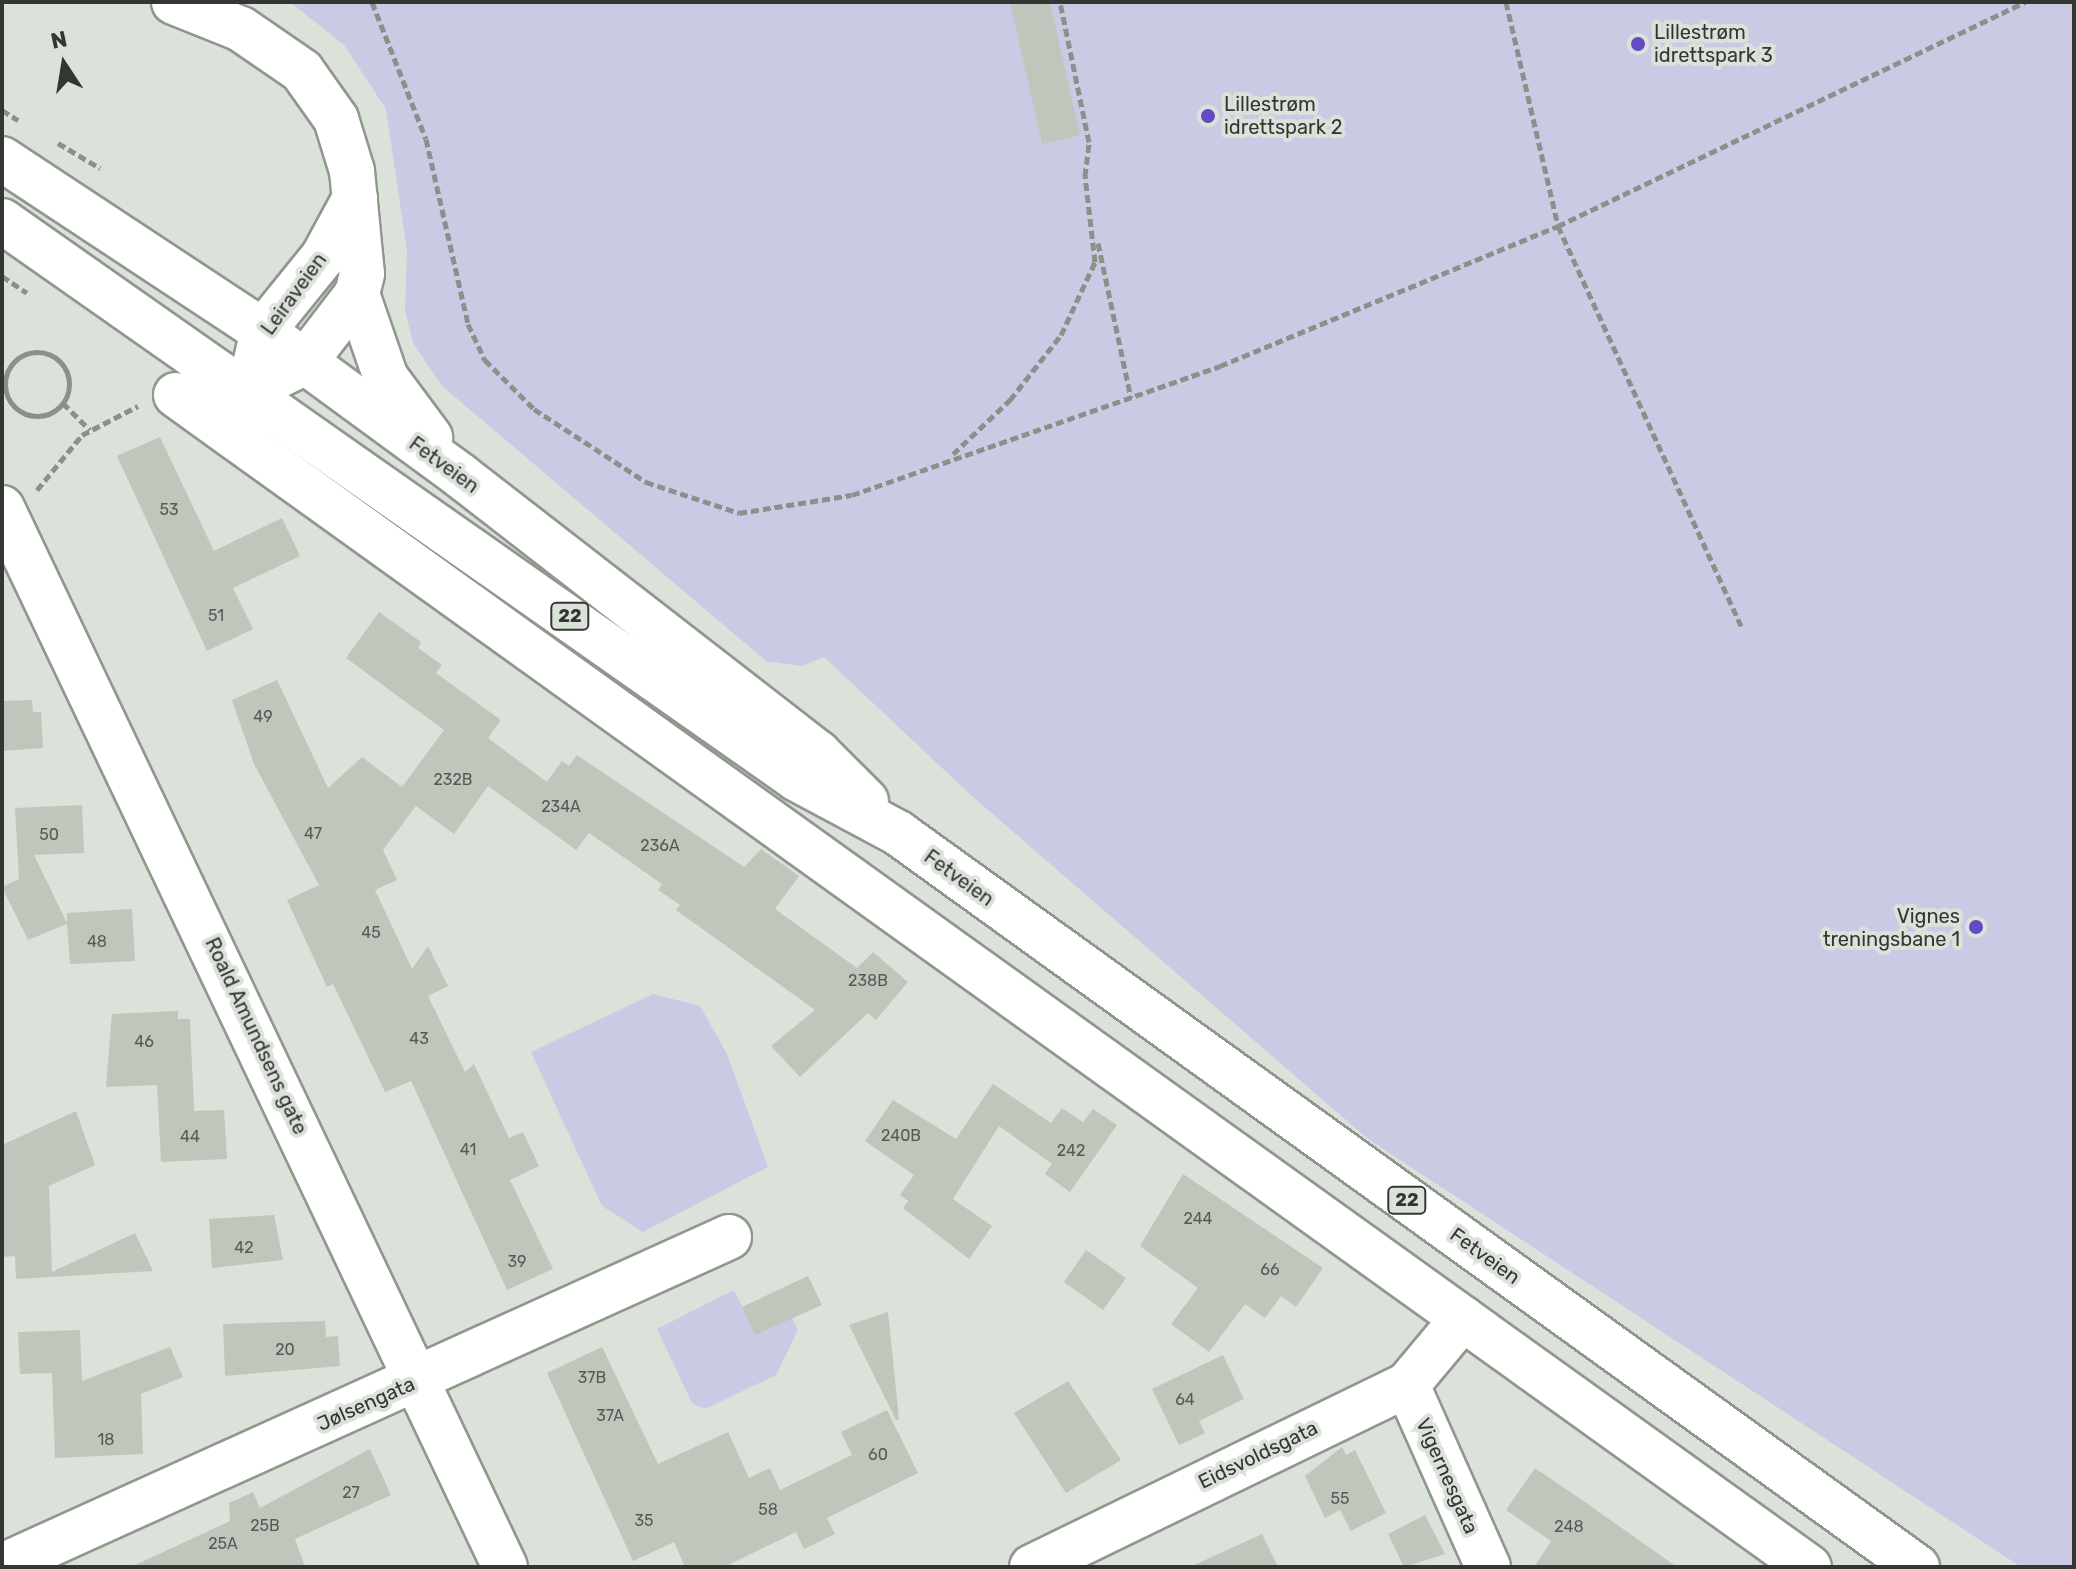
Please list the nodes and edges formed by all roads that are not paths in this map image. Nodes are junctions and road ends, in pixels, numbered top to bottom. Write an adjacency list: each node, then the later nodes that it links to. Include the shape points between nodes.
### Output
1 (174, 2): 3 (main road, Leiraveien, via 241,29 302,71 336,119)
2 (2, 159): 6 (main road, Fetveien / 22)
3 (355, 198): 5 (main road, Leiraveien, via 362,274); 6 (main road, Leiraveien, via 323,257)
4 (2, 221): 8 (main road, Fetveien / 22)
5 (357, 294): 7 (main road); 10 (main road, via 386,378)
6 (263, 331): 7 (main road, Fetveien / 22); 8 (main road, Leiraveien)
7 (304, 363): 8 (main road); 10 (main road, Fetveien / 22)
8 (249, 390): 12 (main road, Fetveien / 22, via 797,779)
9 (176, 395): 14 (main road)
10 (461, 476): 12 (main road, Fetveien / 22, via 818,753)
11 (7, 515): 15 (main road, Roald Amundsens gate)
12 (898, 833): 22 (main road, Fetveien / 22)
13 (729, 1237): 15 (main road, Jølsengata)
14 (1463, 1318): 16 (main road, Eidsvoldsgata); 21 (main road)
15 (419, 1380): 17 (main road, Jølsengata); 18 (main road, Roald Amundsens gate)
16 (1407, 1385): 19 (main road, Eidsvoldsgata); 20 (main road, Vigernesgata)
17 (2, 1566)
18 (505, 1567)
19 (1032, 1567)
20 (1488, 1567)
21 (1809, 1567)
22 (1917, 1567)

